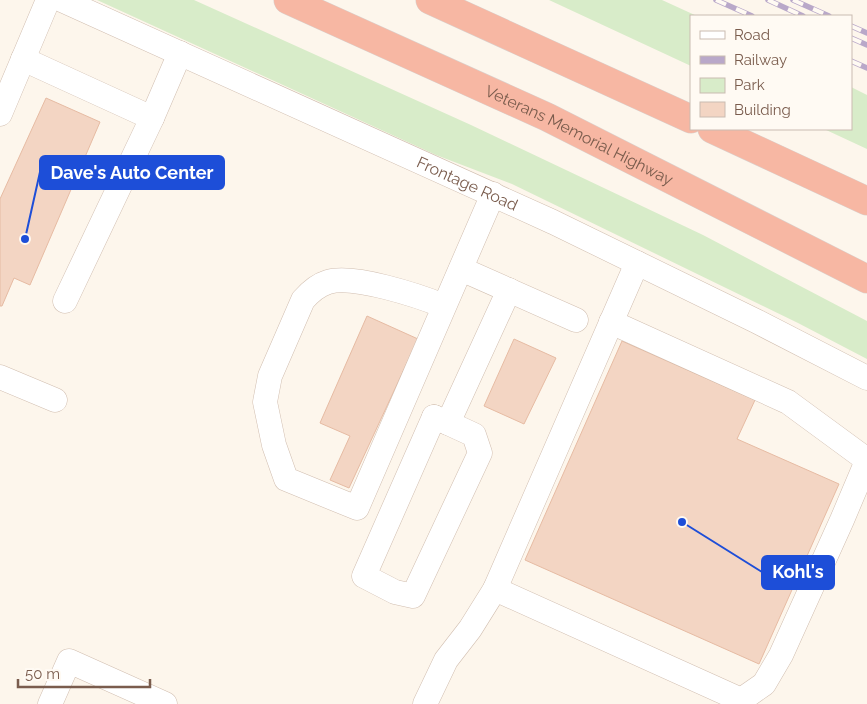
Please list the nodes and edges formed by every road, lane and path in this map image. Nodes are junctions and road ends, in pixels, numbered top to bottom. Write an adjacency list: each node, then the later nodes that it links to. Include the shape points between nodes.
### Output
1 (48, 0): 6 (street)
2 (62, 0): 5 (street, Frontage Road)
3 (288, 0): 15 (highway, Veterans Memorial Highway, via 547,117)
4 (430, 0): 9 (highway)
5 (180, 54): 8 (street); 12 (street, Frontage Road)
6 (23, 59): 7 (street); 8 (street)
7 (0, 114)
8 (152, 118): 17 (street)
9 (690, 119)
10 (714, 130): 11 (highway)
11 (859, 193)
12 (493, 194): 13 (street, Frontage Road); 14 (street)
13 (637, 263): 20 (street); 22 (street, Frontage Road)
14 (460, 269): 16 (street); 18 (street)
15 (861, 276)
16 (508, 290): 19 (street); 25 (street)
17 (65, 300)
18 (444, 306): 24 (street); 24 (street, via 425,298 356,281 328,282 311,291 303,300 270,376 265,402 274,445 286,479 357,508)
19 (576, 320)
20 (611, 322): 26 (street, via 788,402); 27 (street)
21 (0, 377): 23 (street)
22 (867, 378)
23 (55, 400)
24 (402, 403): 25 (street)
25 (441, 420): 25 (street, via 474,435 480,453 413,596 395,592 364,576)
26 (867, 460): 28 (street, via 780,655 764,684)
27 (495, 588): 28 (street); 31 (street, via 446,660)
28 (741, 702)
29 (50, 704): 30 (street, via 69,661)
30 (165, 704)
31 (425, 704)

